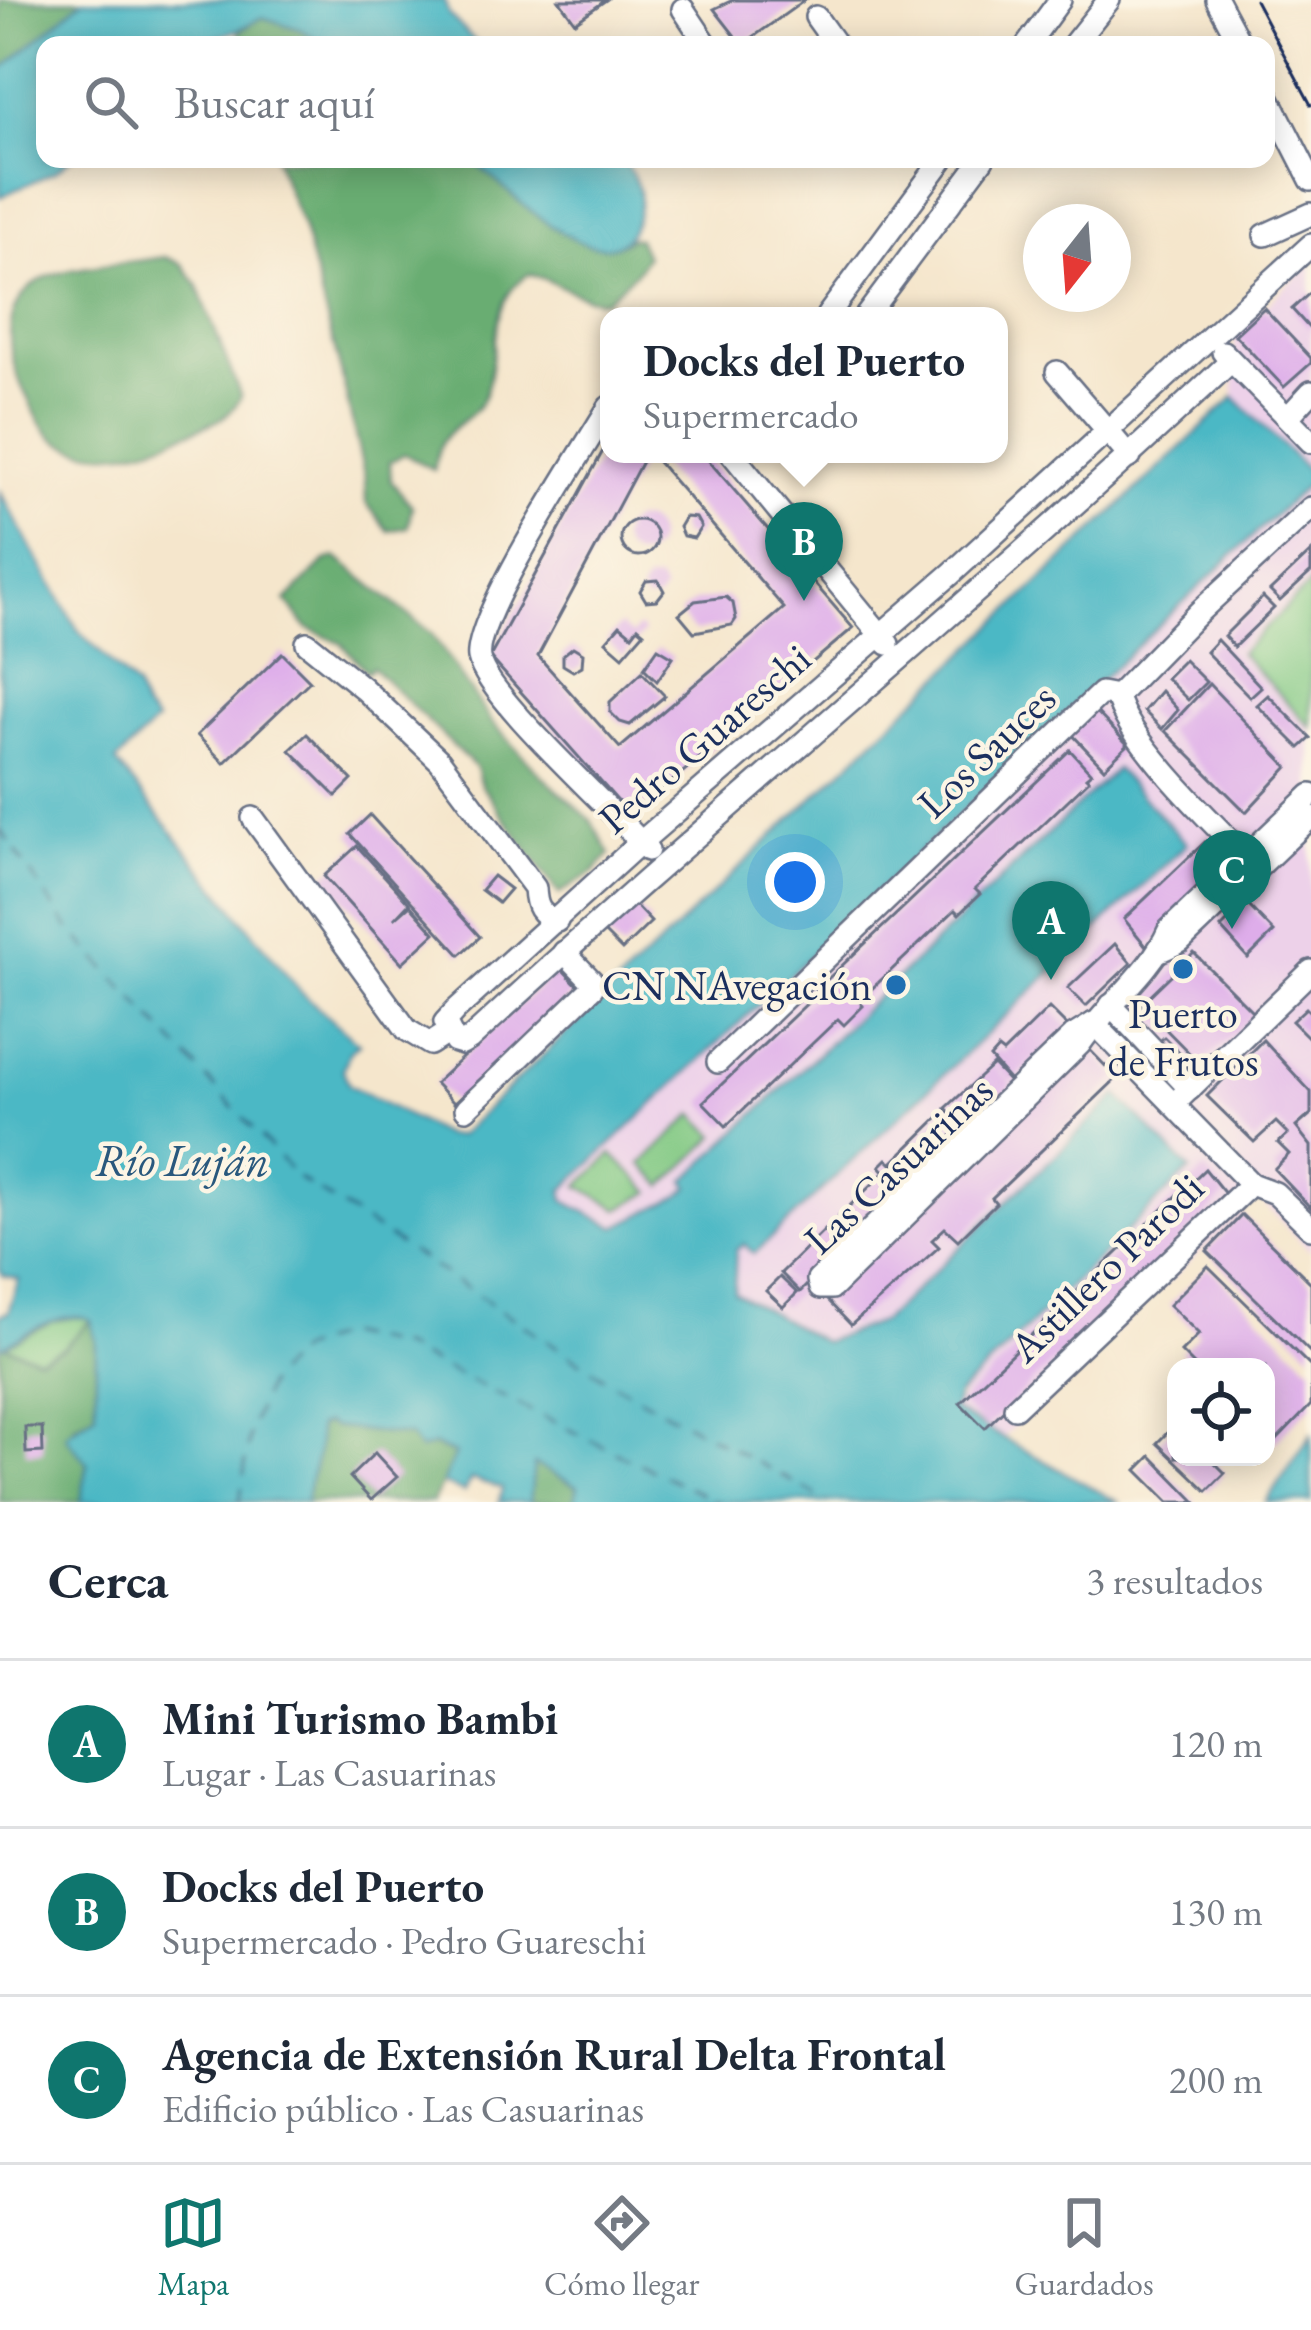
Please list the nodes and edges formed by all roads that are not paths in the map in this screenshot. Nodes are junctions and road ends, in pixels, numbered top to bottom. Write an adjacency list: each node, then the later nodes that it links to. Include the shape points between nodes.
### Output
1 (1060, 0): 8 (street)
2 (1109, 0): 9 (street)
3 (1217, 0): 10 (street)
4 (683, 9): 6 (street)
5 (815, 17): 7 (street)
6 (701, 36)
7 (829, 36)
8 (1034, 36)
9 (1079, 36)
10 (1236, 36)
11 (1275, 110): 14 (street)
12 (936, 168): 18 (street)
13 (976, 168): 19 (street)
14 (1311, 180)
15 (1311, 200): 16 (street, via 1268,225)
16 (1311, 214)
17 (1311, 245): 20 (street, Pedro Guareschi)
18 (834, 307)
19 (873, 307)
20 (1211, 339): 21 (street); 26 (street, Pedro Guareschi)
21 (1231, 361): 24 (street); 28 (street)
22 (1057, 372): 26 (street)
23 (1311, 392): 24 (street)
24 (1288, 417): 27 (street)
25 (600, 422): 40 (street, via 485,625 478,654 510,706)
26 (1108, 429): 28 (street); 31 (street, Pedro Guareschi)
27 (1311, 442)
28 (1130, 457): 32 (street)
29 (740, 463): 33 (street)
30 (1311, 508): 36 (street, Los Sauces)
31 (952, 574): 32 (street); 33 (street, Pedro Guareschi)
32 (973, 596): 35 (street)
33 (881, 635): 35 (street); 40 (street, Pedro Guareschi)
34 (308, 643): 43 (street, via 440,760 535,888 536,906 544,915)
35 (899, 659): 42 (street)
36 (1118, 696): 41 (street, via 1121,714); 50 (street, Los Sauces, via 1101,693)
37 (1311, 795): 41 (street, Las Casuarinas)
38 (1311, 817): 41 (street, Las Casuarinas)
39 (253, 818): 49 (street, via 407,1030 430,1044)
40 (641, 842): 42 (street); 43 (street, Pedro Guareschi)
41 (1252, 863): 47 (street, Las Casuarinas, via 1169,929 1160,951)
42 (660, 864): 44 (street)
43 (564, 914): 44 (street); 49 (street, Pedro Guareschi, via 456,1010)
44 (591, 927): 45 (street)
45 (564, 952): 49 (street, via 470,1039 462,1044); 52 (street, via 592,988)
46 (1311, 971): 51 (street)
47 (1111, 1005): 48 (street, Las Casuarinas); 51 (street)
48 (1094, 1023): 48 (street, Las Casuarinas, via 965,1137 818,1280 820,1288 832,1288); 51 (street)
49 (447, 1033)
50 (718, 1063)
51 (1183, 1096): 53 (street)
52 (466, 1109)
53 (1251, 1184): 54 (street, via 1274,1193); 55 (street, Astillero Parodi)
54 (1311, 1228)
55 (1015, 1408)

